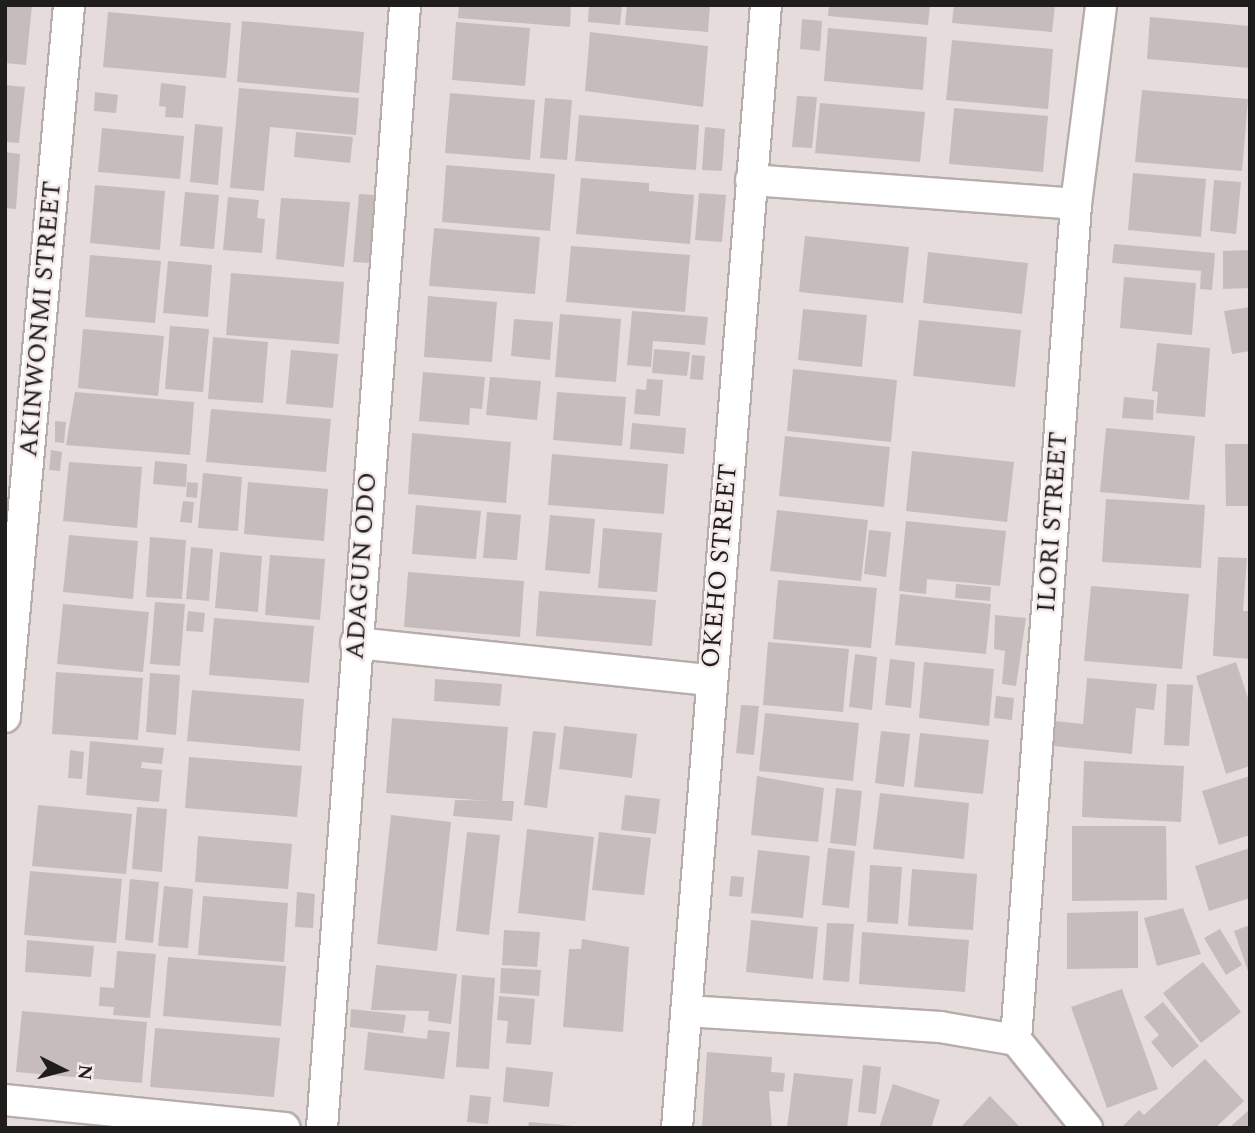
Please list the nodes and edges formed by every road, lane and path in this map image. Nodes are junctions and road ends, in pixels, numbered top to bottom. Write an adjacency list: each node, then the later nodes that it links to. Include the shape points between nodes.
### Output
1 (69, 5): 9 (street, AKINWONMI STREET)
2 (405, 5): 7 (street, ADAGUN ODO)
3 (766, 5): 5 (street, OKEHO STREET)
4 (1101, 5): 6 (street, ILORI STREET)
5 (751, 180): 6 (street); 8 (street, OKEHO STREET)
6 (1076, 204): 11 (street, ILORI STREET)
7 (356, 643): 8 (street); 14 (street, ADAGUN ODO)
8 (711, 680): 10 (street, OKEHO STREET)
9 (5, 717)
10 (686, 1011): 11 (street, via 940,1027); 15 (street, OKEHO STREET)
11 (1016, 1040): 16 (street)
12 (5, 1100): 13 (street)
13 (285, 1128)
14 (322, 1128)
15 (677, 1128)
16 (1087, 1128)

